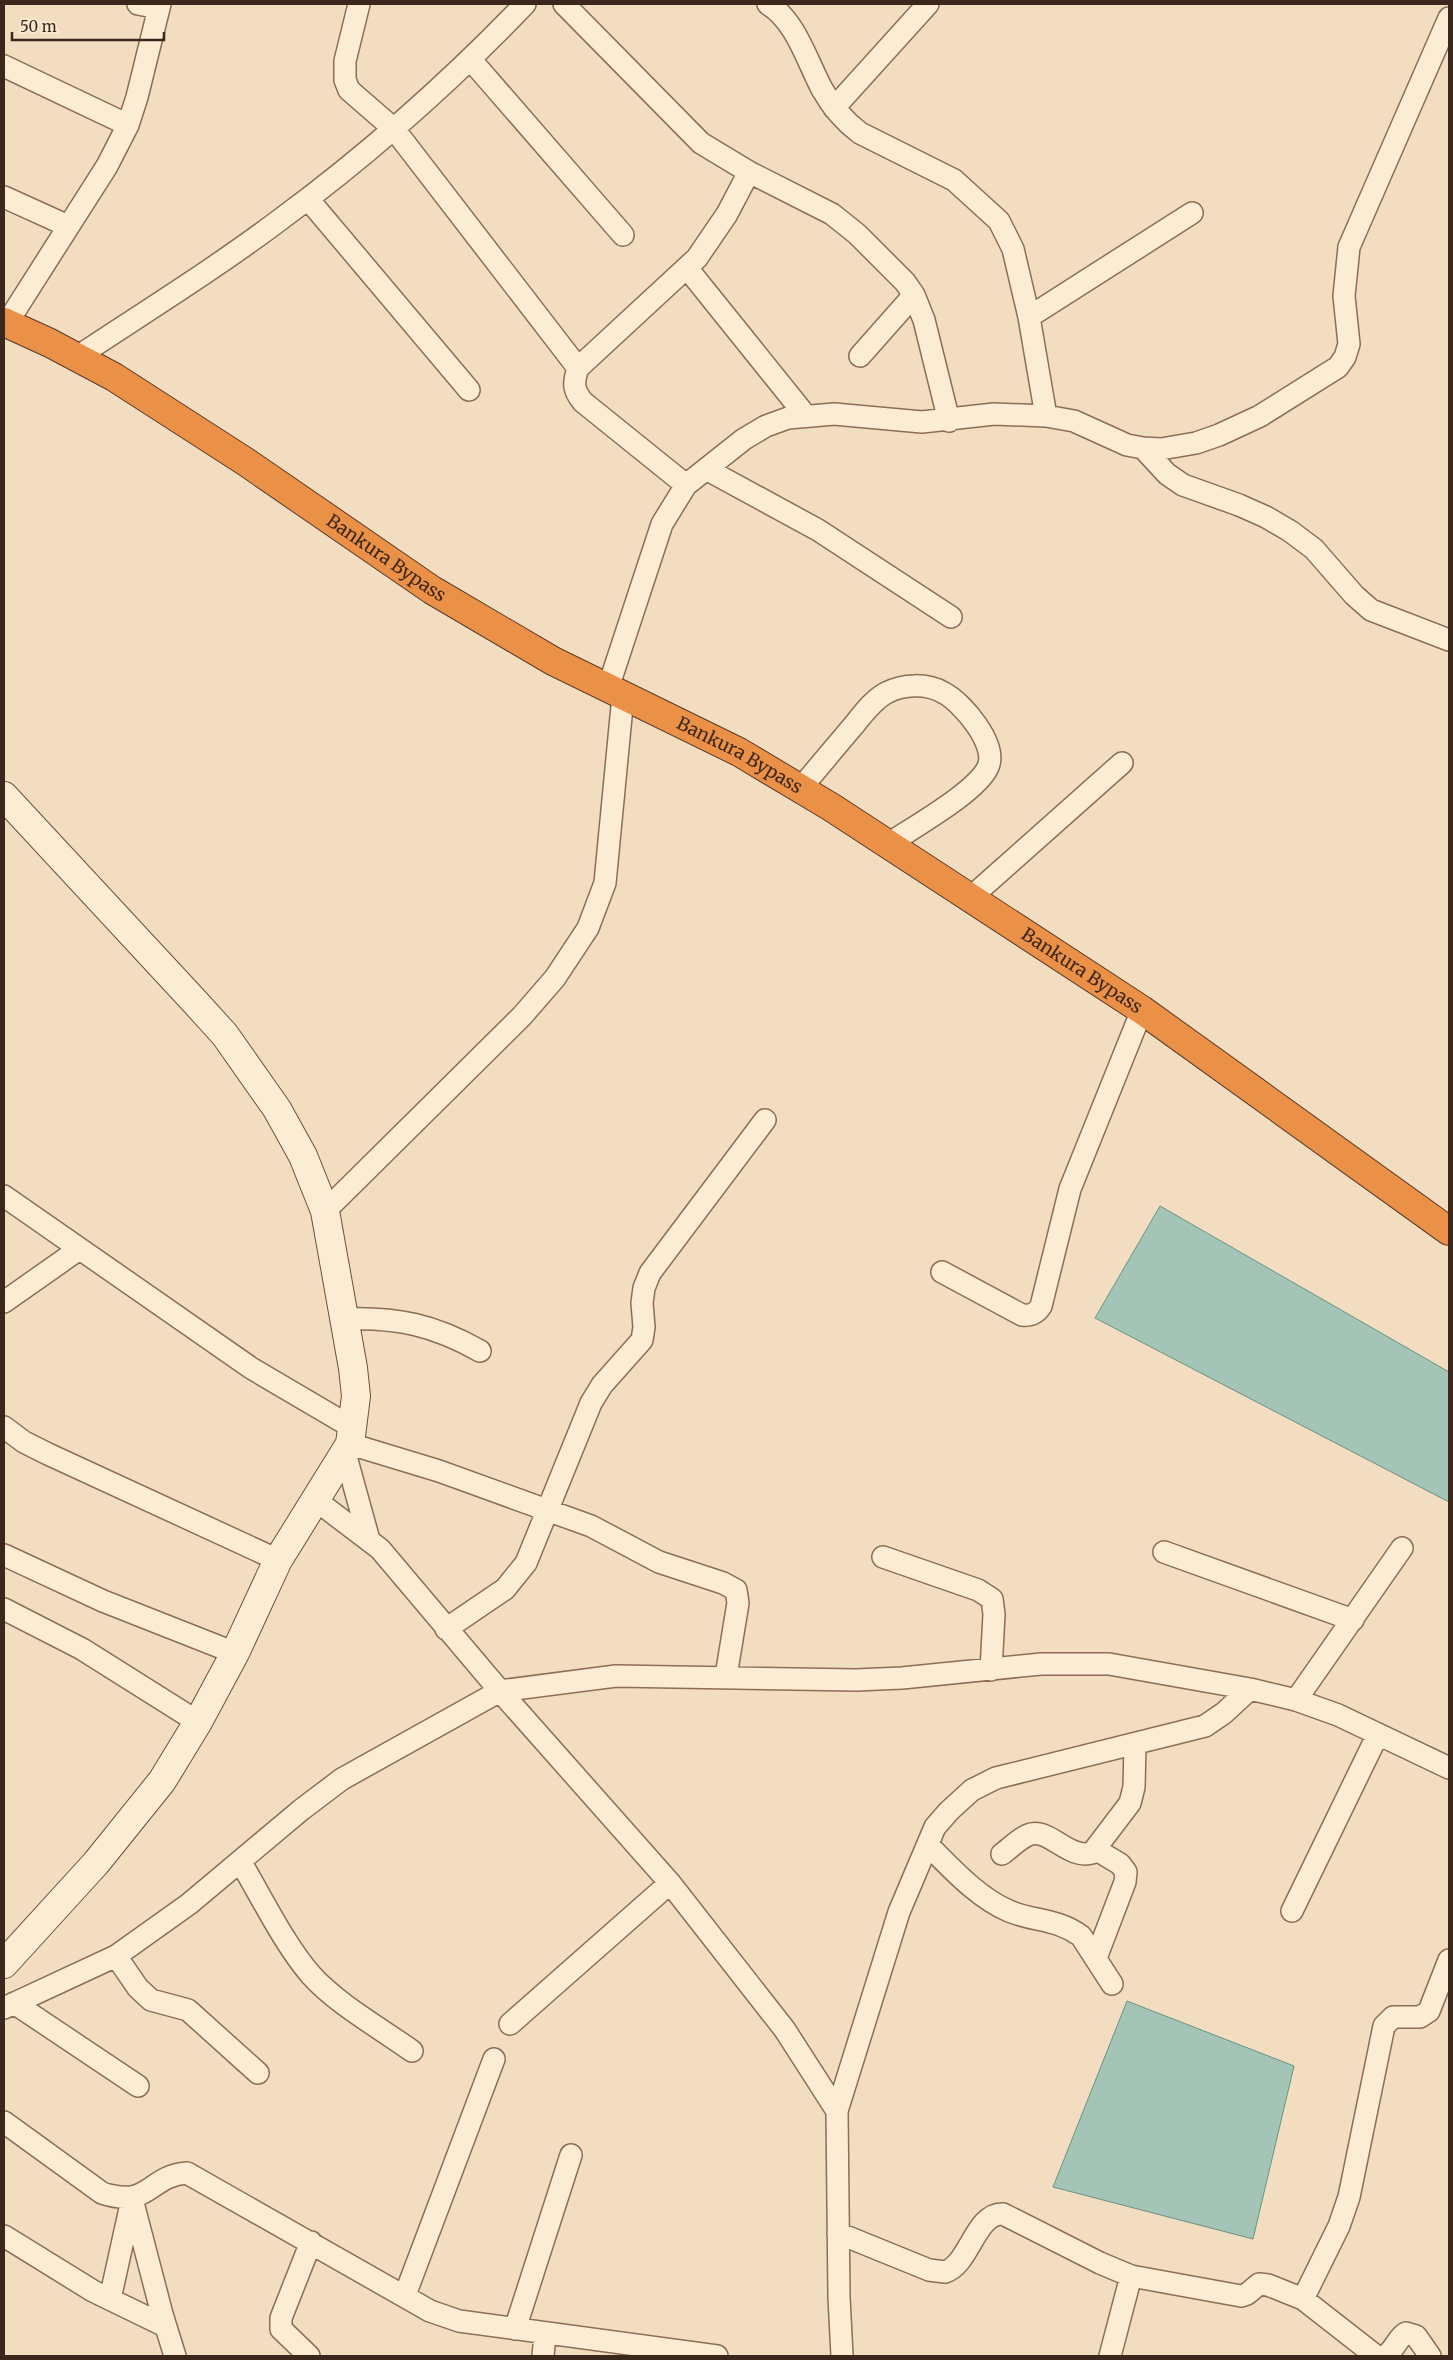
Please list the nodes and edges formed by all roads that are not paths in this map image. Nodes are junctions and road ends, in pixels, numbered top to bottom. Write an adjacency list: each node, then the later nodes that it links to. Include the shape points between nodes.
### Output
1 (138, 4): 7 (street)
2 (359, 4): 15 (street, via 346,61 346,80 356,98)
3 (564, 4): 16 (street, via 685,129 701,143)
4 (928, 4): 13 (street)
5 (1442, 4): 9 (street)
6 (521, 5): 11 (street)
7 (160, 6): 14 (street)
8 (776, 6): 13 (street)
9 (1449, 7)
10 (1449, 18): 33 (street, via 1349,247 1344,296 1350,335 1345,357 1338,366 1277,405 1219,435 1196,443 1160,449)
11 (471, 60): 15 (street); 21 (street)
12 (4, 66): 14 (street)
13 (834, 108): 24 (street, via 860,133 954,180 999,220 1012,249)
14 (128, 125): 20 (street, via 107,166)
15 (394, 129): 18 (street); 28 (street)
16 (749, 172): 22 (street, via 727,214); 23 (street, via 832,214 857,234)
17 (4, 197): 20 (street)
18 (308, 199): 27 (street); 29 (street)
19 (1192, 214): 24 (street)
20 (68, 226): 25 (street)
21 (623, 235)
22 (687, 268): 28 (street); 30 (street)
23 (914, 295): 26 (street); 32 (street, via 924,320)
24 (1029, 316): 31 (street)
25 (5, 322): 27 (highway, Bankura Bypass)
26 (860, 356)
27 (77, 357): 38 (highway, Bankura Bypass, via 114,377 246,462 432,590 554,661)
28 (578, 368): 35 (street, via 575,392 584,402)
29 (470, 390)
30 (806, 416): 32 (street, via 834,414 922,422); 34 (street, via 766,426)
31 (1046, 416): 32 (street, via 994,414); 33 (street, via 1074,421 1108,438)
32 (949, 421)
33 (1143, 448): 37 (street, via 1167,474 1183,485 1266,517 1314,549 1371,610)
34 (706, 469): 35 (street); 36 (street, via 818,530)
35 (686, 485): 38 (street, via 662,524)
36 (951, 617)
37 (1449, 640)
38 (616, 692): 40 (highway, Bankura Bypass, via 739,752); 47 (street, via 605,883 588,928 555,978 522,1016)
39 (1122, 763): 43 (street)
40 (800, 789): 42 (highway, Bankura Bypass); 42 (street, via 885,693 904,686 925,686 945,693 985,736 990,750 989,765 980,781)
41 (4, 796): 47 (street, via 225,1035 277,1109 303,1156)
42 (887, 845): 43 (highway, Bankura Bypass)
43 (969, 899): 44 (highway, Bankura Bypass)
44 (1142, 1010): 48 (highway, Bankura Bypass); 50 (street, via 1070,1189 1037,1312 1022,1315)
45 (765, 1120): 57 (street, via 650,1273 643,1296 642,1340 602,1385 591,1403)
46 (4, 1196): 49 (street)
47 (325, 1211): 52 (street)
48 (1449, 1231)
49 (78, 1250): 51 (street); 55 (street, via 250,1368)
50 (942, 1272)
51 (4, 1302)
52 (344, 1318): 53 (street, via 412,1322 455,1337); 55 (street, via 356,1396)
53 (480, 1351)
54 (4, 1427): 63 (street, via 48,1454)
55 (349, 1442): 56 (street); 57 (street); 58 (street)
56 (317, 1501): 58 (street); 63 (street)
57 (547, 1510): 66 (street, via 518,1575 505,1589); 69 (street, via 605,1532 659,1562 736,1590 738,1603)
58 (369, 1540): 66 (street)
59 (1402, 1548): 65 (street)
60 (1164, 1552): 65 (street)
61 (4, 1555): 67 (street, via 103,1601)
62 (883, 1557): 68 (street, via 978,1590 992,1599)
63 (278, 1560): 67 (street)
64 (4, 1609): 73 (street, via 82,1649)
65 (1353, 1620): 72 (street)
66 (446, 1629): 71 (street)
67 (235, 1653): 73 (street)
68 (991, 1670): 69 (street, via 856,1680); 70 (street, via 1041,1664 1109,1664)
69 (726, 1676): 71 (street, via 616,1676)
70 (1250, 1689): 72 (street); 75 (street, via 1205,1726)
71 (500, 1691): 80 (street, via 342,1779); 81 (street)
72 (1296, 1700): 74 (street)
73 (198, 1722): 86 (street, via 162,1780 96,1863)
74 (1378, 1734): 76 (street); 82 (street)
75 (1135, 1745): 77 (street, via 996,1778 972,1790 948,1811 935,1827); 78 (street, via 1134,1787 1130,1803)
76 (1449, 1768)
77 (928, 1845): 84 (street, via 989,1900 1020,1915 1065,1925 1081,1936); 94 (street, via 899,1912)
78 (1095, 1850): 79 (street, via 1088,1854 1074,1852 1036,1833 1028,1835); 84 (street, via 1120,1864 1126,1872)
79 (1002, 1854)
80 (240, 1861): 83 (street, via 189,1904); 90 (street, via 311,1975)
81 (670, 1883): 89 (street); 94 (street, via 784,2030)
82 (1292, 1911)
83 (116, 1956): 88 (street); 92 (street, via 138,1988 151,2000 188,2010)
84 (1096, 1958): 87 (street)
85 (1449, 1960): 104 (street, via 1429,2011 1420,2017 1393,2018 1384,2026 1350,2197)
86 (4, 1964)
87 (1112, 1984)
88 (9, 2005): 93 (street)
89 (510, 2024)
90 (412, 2051)
91 (494, 2059): 102 (street)
92 (258, 2073)
93 (138, 2086)
94 (837, 2111): 98 (street)
95 (4, 2122): 97 (street, via 102,2193)
96 (571, 2155): 106 (street)
97 (132, 2199): 100 (street, via 166,2178 187,2173); 103 (street); 105 (street)
98 (838, 2233): 101 (street, via 929,2270 945,2272 956,2266 987,2220 1004,2214 1100,2264); 112 (street)
99 (4, 2236): 103 (street)
100 (310, 2242): 102 (street); 109 (street, via 280,2318 281,2329)
101 (1131, 2276): 104 (street, via 1240,2296 1263,2284); 113 (street)
102 (405, 2295): 106 (street, via 430,2311 458,2321)
103 (110, 2299): 105 (street)
104 (1303, 2299): 114 (street)
105 (165, 2326): 108 (street)
106 (515, 2329): 107 (street)
107 (545, 2334): 110 (street); 111 (street)
108 (176, 2356)
109 (309, 2356)
110 (543, 2356)
111 (717, 2356)
112 (842, 2356)
113 (1110, 2356)
114 (1376, 2356)
115 (1385, 2356): 116 (street, via 1400,2337 1410,2334 1416,2336)
116 (1430, 2356)

